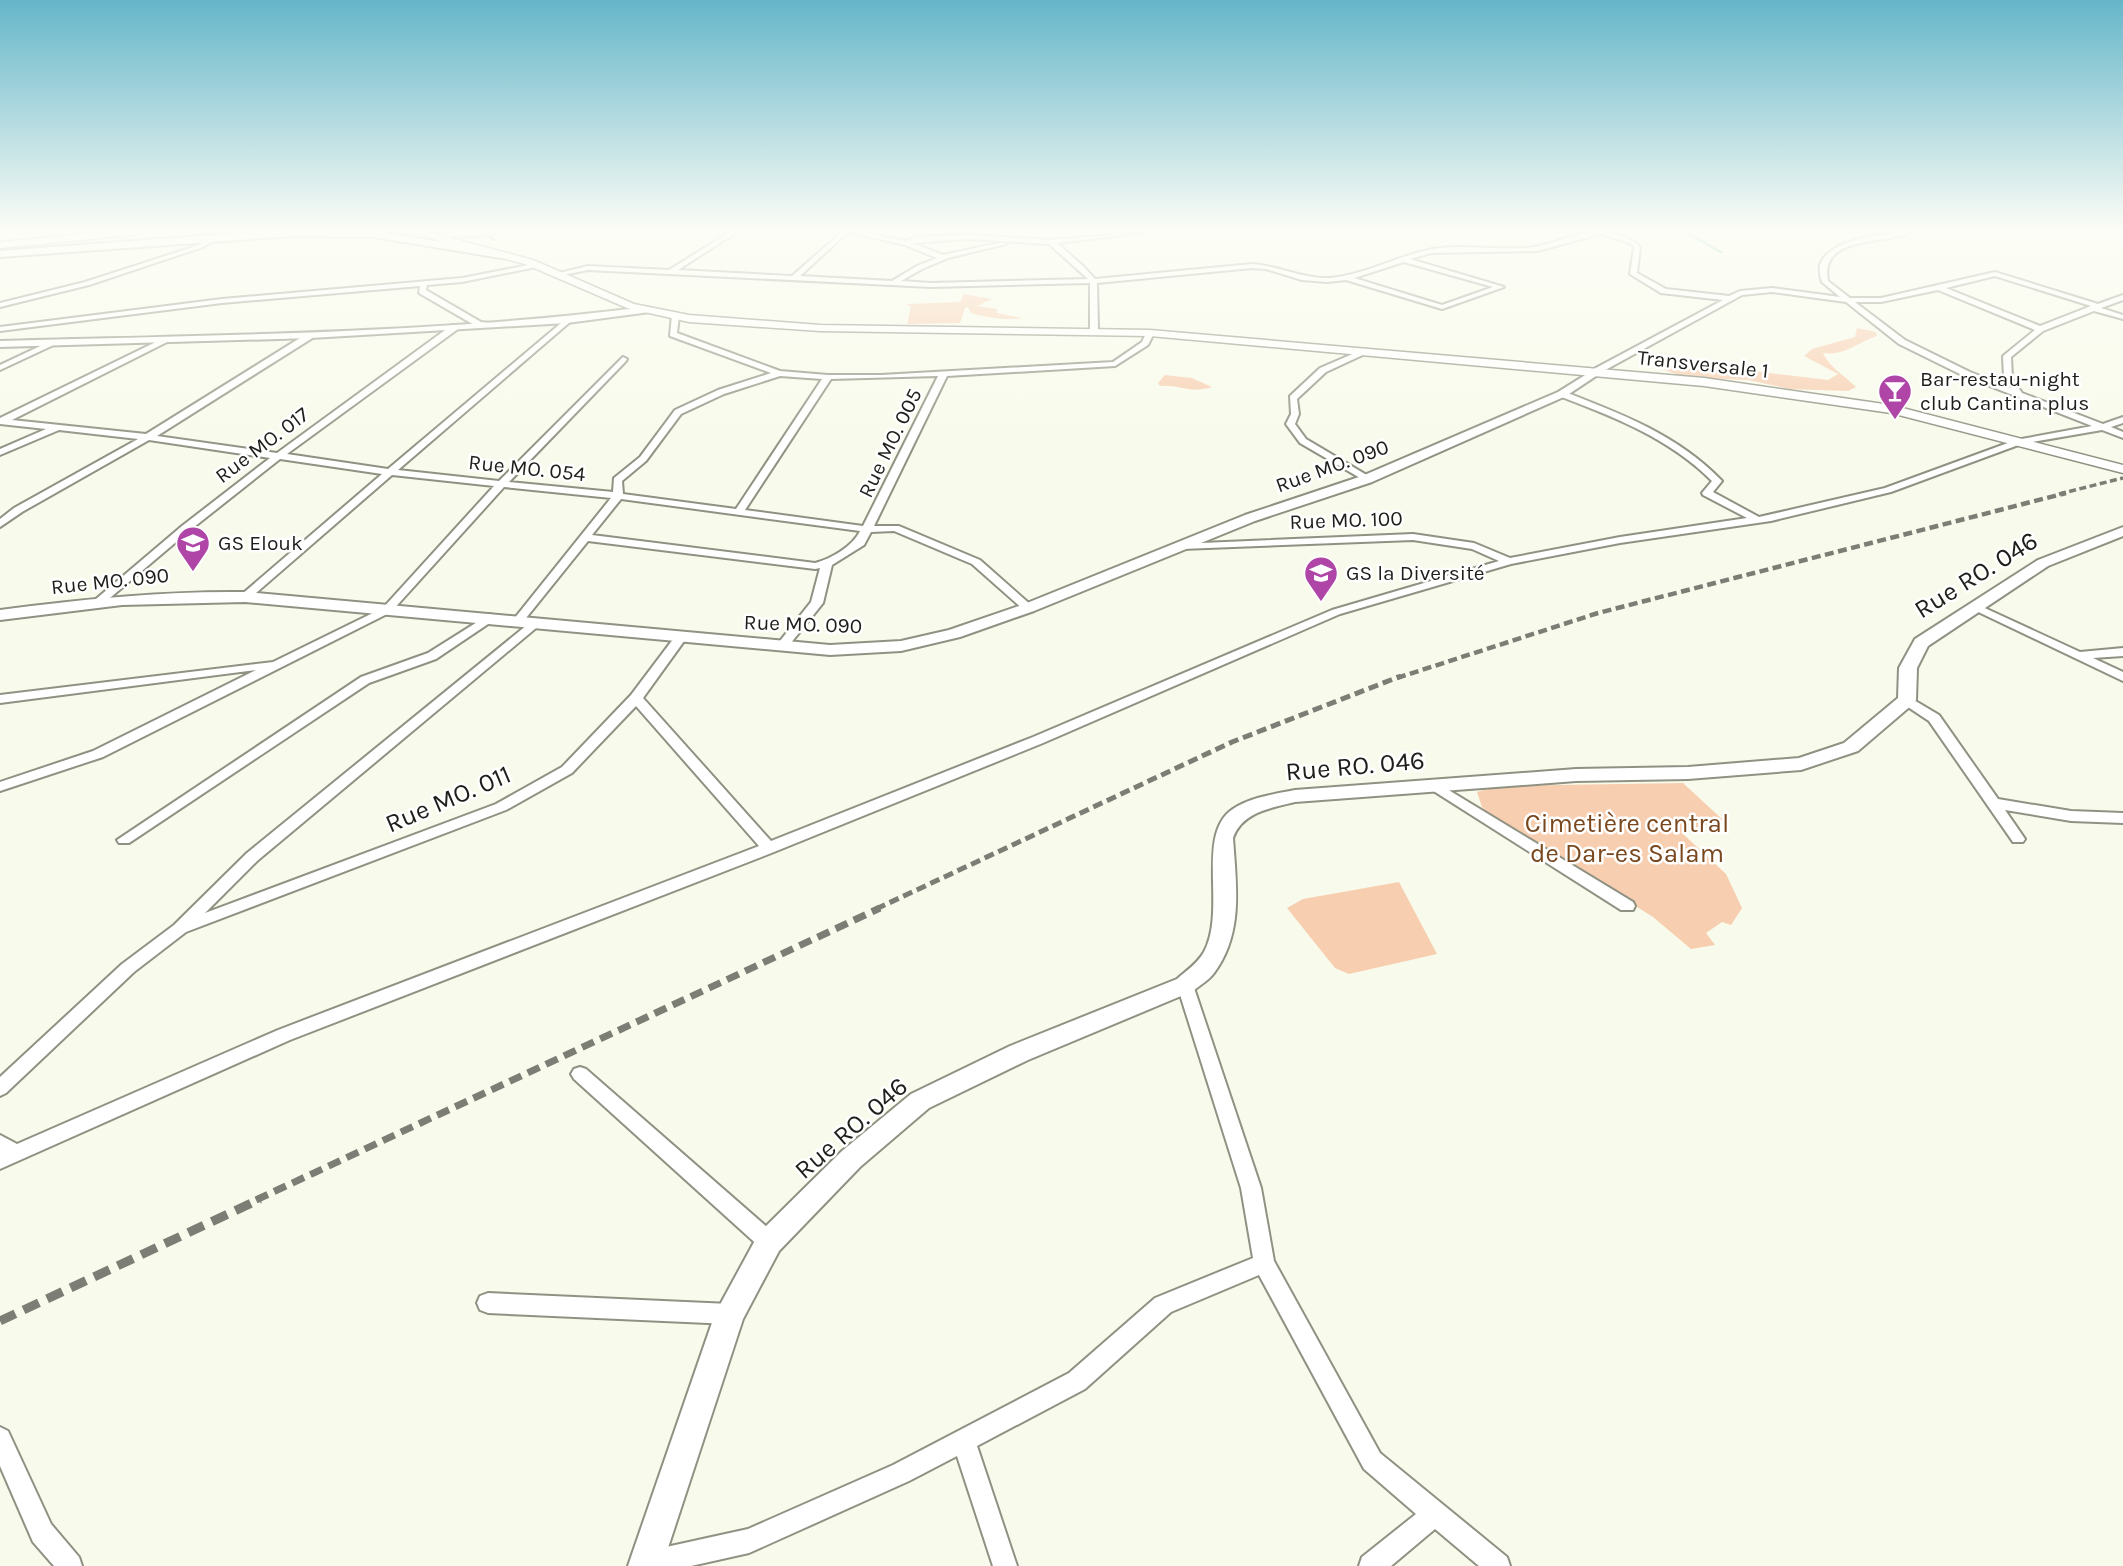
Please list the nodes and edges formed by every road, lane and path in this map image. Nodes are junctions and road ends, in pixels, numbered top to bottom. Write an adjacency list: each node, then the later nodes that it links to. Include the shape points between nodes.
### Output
1 (190, 305): 17 (street)
2 (446, 305): 15 (street)
3 (628, 305): 11 (main road, Transversale 1)
4 (1093, 305): 19 (street)
5 (1717, 305): 28 (street)
6 (1853, 305): 33 (street, via 1902,342)
7 (1981, 305): 18 (street)
8 (2089, 305): 10 (street)
9 (2100, 305): 10 (street)
10 (2095, 307): 13 (street); 18 (street)
11 (646, 310): 12 (main road, Transversale 1); 14 (street)
12 (675, 316): 19 (main road, Transversale 1, via 790,327); 29 (street, via 673,334)
13 (2123, 317)
14 (567, 320): 15 (street); 46 (street)
15 (487, 325): 16 (street)
16 (454, 327): 21 (street); 42 (street, Rue MO. 017)
17 (0, 329)
18 (2040, 329): 33 (street, via 2007,356 2008,378)
19 (1094, 330): 20 (main road, Transversale 1)
20 (1150, 333): 25 (main road, Transversale 1); 30 (street, via 1145,343 1115,364)
21 (311, 335): 22 (street); 39 (street)
22 (164, 340): 23 (street); 34 (street)
23 (56, 342): 24 (street); 27 (street)
24 (0, 344)
25 (1364, 351): 28 (main road, Transversale 1); 47 (street, via 1324,370 1293,398 1295,414 1290,424 1303,441)
26 (623, 359): 48 (street)
27 (0, 368)
28 (1595, 372): 32 (street, Rue MO. 090); 40 (main road, Transversale 1, via 1880,407)
29 (779, 373): 31 (street); 49 (street, via 678,412 643,460 617,480)
30 (944, 373): 31 (street); 53 (street, Rue MO. 005)
31 (828, 377): 50 (street)
32 (1562, 394): 47 (street, Rue MO. 090); 51 (street, via 1675,445 1704,465 1717,481 1707,493)
33 (2020, 395): 37 (street)
34 (1, 421): 36 (street, Rue MO. 054)
35 (2123, 421): 37 (street)
36 (60, 427): 39 (street, Rue MO. 054); 41 (street)
37 (2104, 427): 38 (street); 40 (street)
38 (2123, 435)
39 (148, 437): 42 (street, Rue MO. 054); 52 (street)
40 (2019, 442): 44 (main road, Transversale 1); 51 (street, via 1888,490)
41 (0, 452)
42 (277, 456): 46 (street, Rue MO. 054); 60 (street, Rue MO. 017, via 152,553)
43 (2123, 462): 44 (street)
44 (2109, 465): 45 (main road, Transversale 1)
45 (2123, 469)
46 (389, 472): 48 (street, Rue MO. 054); 59 (street)
47 (1367, 479): 56 (street, Rue MO. 090)
48 (500, 485): 49 (street, Rue MO. 054); 63 (street)
49 (618, 496): 50 (street, Rue MO. 054); 55 (street)
50 (739, 512): 53 (street, Rue MO. 054)
51 (1757, 520): 57 (street)
52 (0, 524)
53 (866, 529): 58 (street, Rue MO. 005, via 860,543); 62 (street, Rue MO. 054, via 895,528 976,562)
54 (2123, 531): 61 (street, Rue RO. 046, via 2043,563)
55 (585, 537): 58 (street, via 815,566); 66 (street)
56 (1182, 546): 57 (street, Rue MO. 100, via 1413,537 1475,546); 62 (street, Rue MO. 090)
57 (1509, 561): 83 (street, via 1336,612 1038,740)
58 (827, 563): 69 (street, via 817,603)
59 (245, 597): 60 (street, Rue MO. 090, via 182,595); 63 (street, Rue MO. 090)
60 (100, 601): 64 (street, Rue MO. 090)
61 (1976, 607): 71 (street); 76 (street, Rue RO. 046, via 1921,643 1908,668)
62 (1028, 608): 69 (street, Rue MO. 090, via 954,634 901,646 830,650)
63 (387, 610): 65 (street, Rue MO. 090); 72 (street)
64 (0, 615)
65 (490, 618): 66 (street, Rue MO. 090); 82 (street, via 432,656 365,680)
66 (518, 621): 67 (street, Rue MO. 090)
67 (536, 623): 68 (street, Rue MO. 090); 85 (street, via 252,857)
68 (681, 637): 69 (street, Rue MO. 090); 74 (street, Rue MO. 011)
69 (782, 646)
70 (2123, 652): 71 (street)
71 (2082, 655): 73 (street)
72 (279, 664): 75 (street); 77 (street, via 98,754)
73 (2123, 677)
74 (636, 698): 83 (street); 85 (street, Rue MO. 011, via 567,770 501,807)
75 (0, 699)
76 (1908, 700): 78 (street, Rue RO. 046, via 1851,747 1801,764); 79 (street, via 1934,718)
77 (0, 787)
78 (1437, 787): 84 (street); 86 (street, Rue RO. 046, via 1295,796 1235,816 1224,827 1225,914 1217,946 1206,967)
79 (1993, 803): 80 (street, via 2071,816); 81 (street)
80 (2123, 818)
81 (2018, 839)
82 (124, 840)
83 (769, 848): 90 (street, via 284,1035)
84 (1628, 906)
85 (180, 929): 88 (street, via 128,968)
86 (1185, 985): 91 (street, Rue RO. 046, via 1019,1053 920,1101 851,1160); 92 (street, via 1251,1188)
87 (580, 1074): 91 (street)
88 (0, 1088)
89 (0, 1143): 90 (street)
90 (8, 1158)
91 (769, 1242): 94 (street, Rue RO. 046)
92 (1264, 1263): 96 (street, via 1163,1306 1077,1381); 97 (street, via 1372,1461)
93 (488, 1304): 94 (street)
94 (730, 1314): 98 (street, Rue RO. 046)
95 (0, 1439): 99 (street, via 42,1533)
96 (964, 1440): 98 (street, via 749,1541); 100 (street)
97 (1435, 1514): 101 (street); 102 (street)
98 (647, 1564)
99 (70, 1566)
100 (1005, 1566)
101 (1371, 1566)
102 (1498, 1566)

